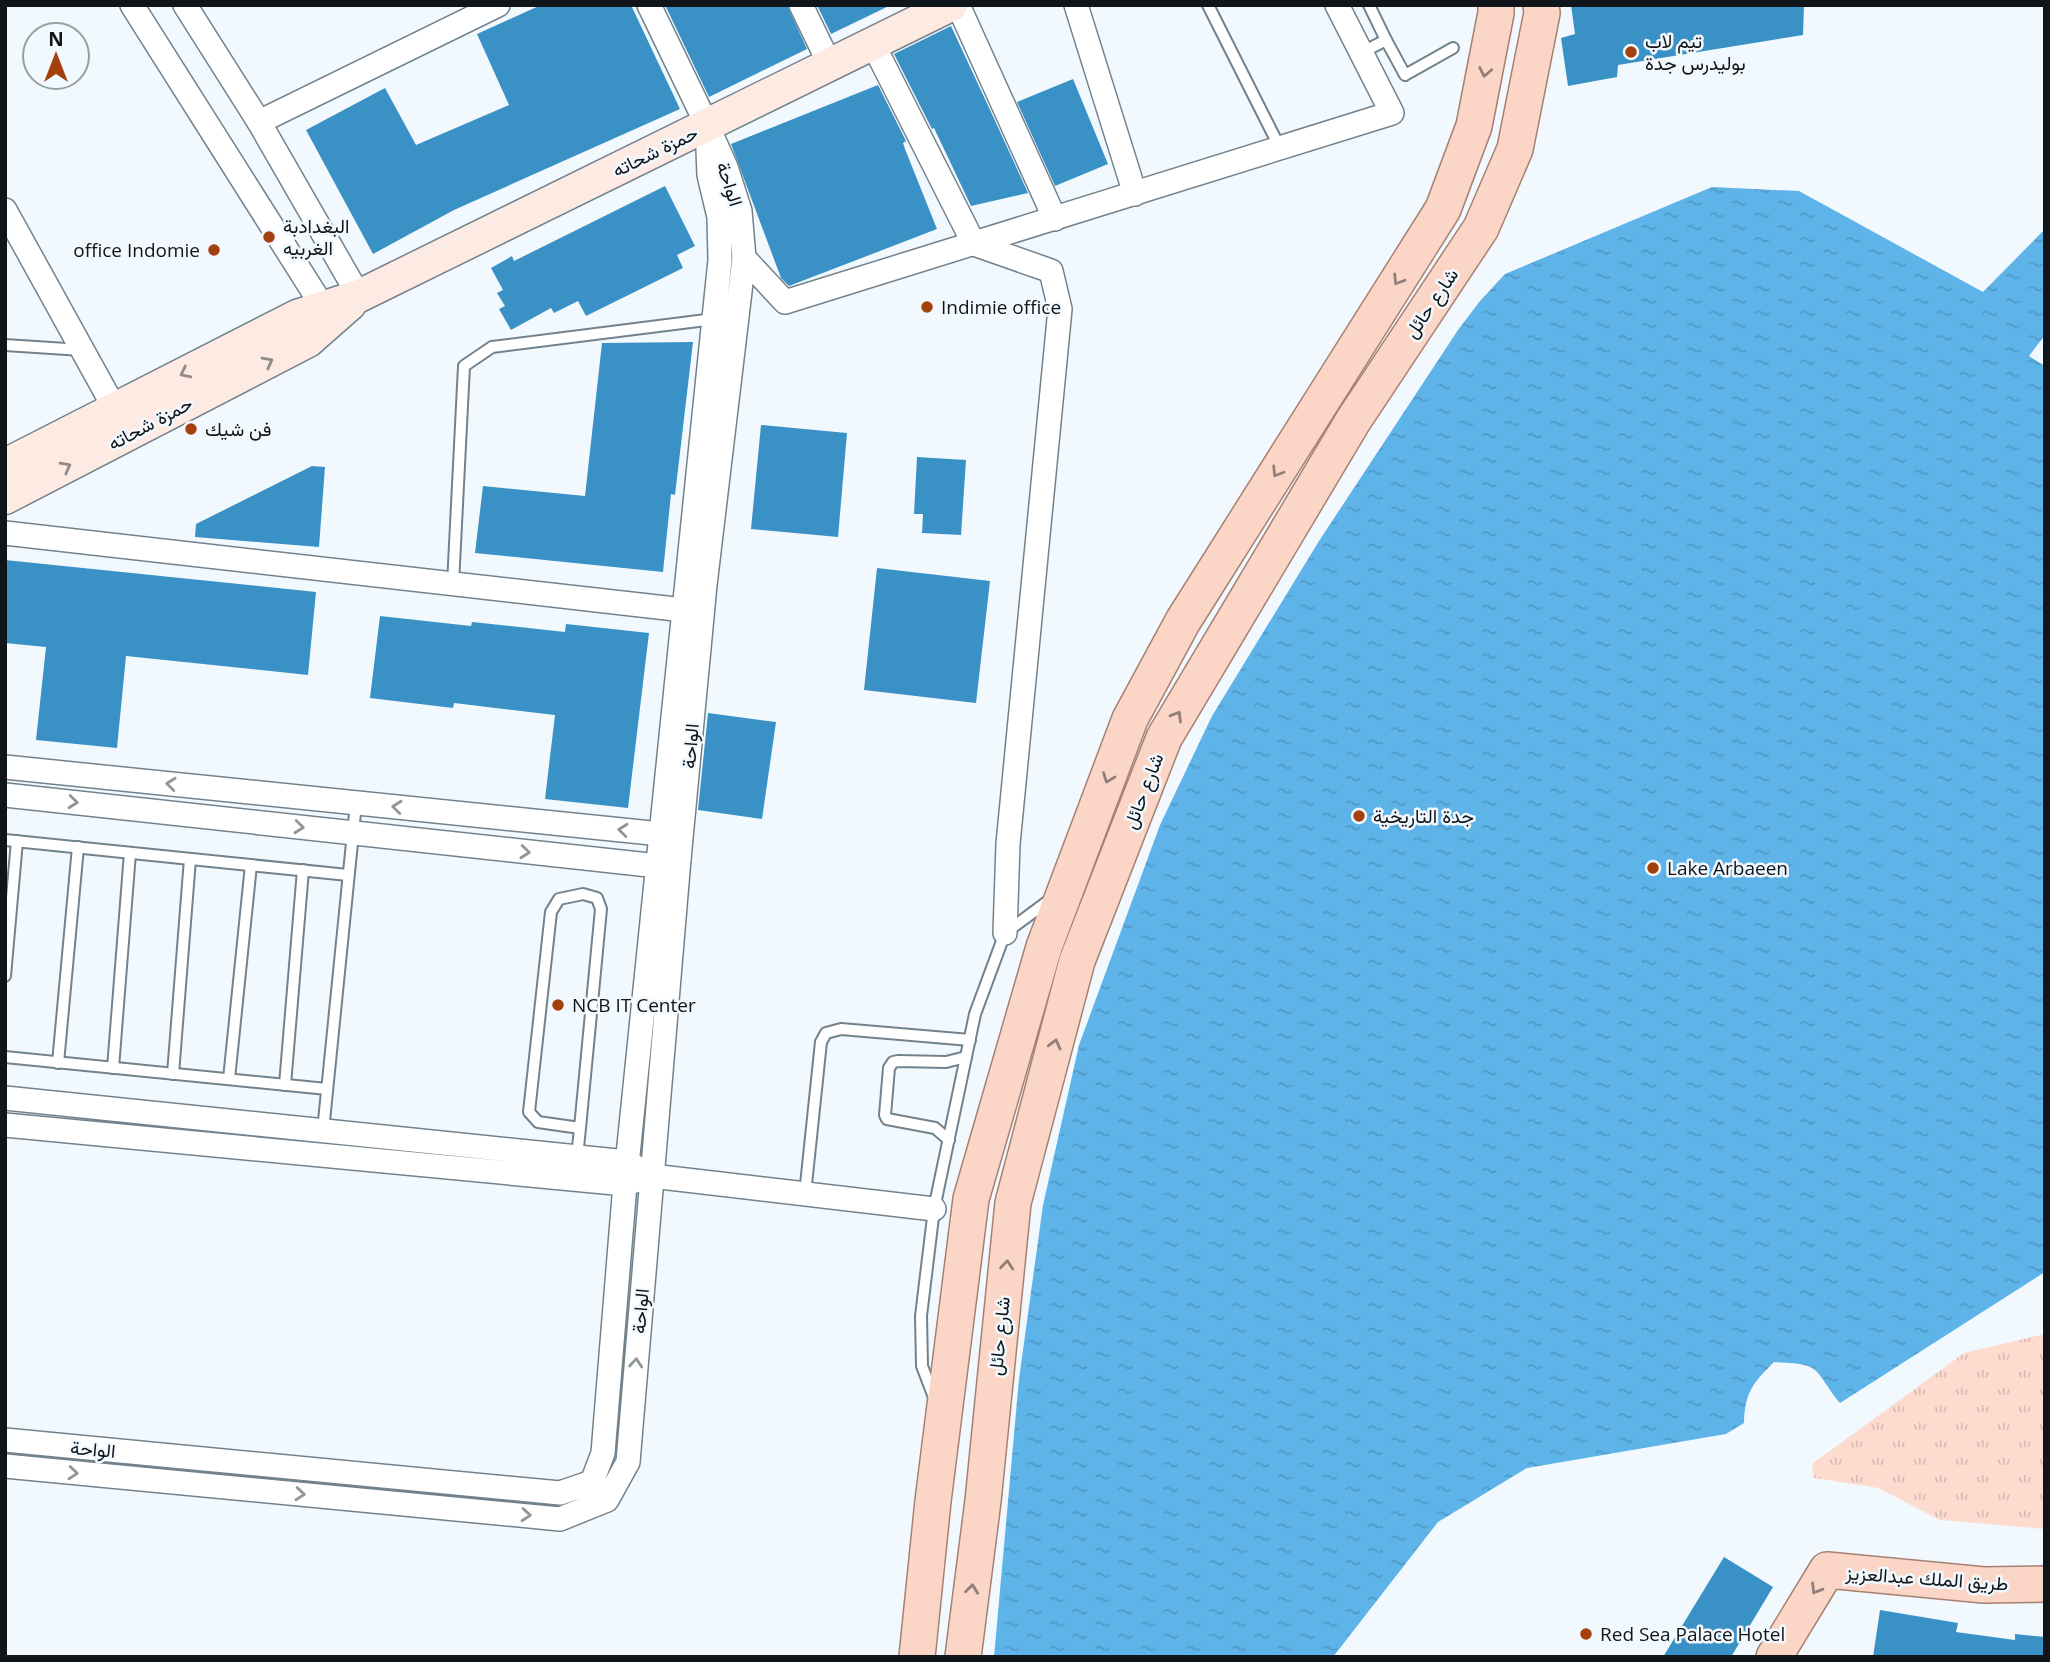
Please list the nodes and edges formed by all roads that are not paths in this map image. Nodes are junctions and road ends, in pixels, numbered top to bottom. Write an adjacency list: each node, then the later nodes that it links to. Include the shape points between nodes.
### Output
1 (132, 5): 28 (street)
2 (186, 5): 19 (street)
3 (498, 5): 19 (street)
4 (649, 5): 20 (street)
5 (801, 5): 18 (street)
6 (951, 5): 15 (main road, حمزة شحاته)
7 (958, 5): 24 (street)
8 (1076, 5): 22 (street)
9 (1208, 5): 21 (lane)
10 (1337, 5): 17 (street)
11 (1369, 5): 14 (lane)
12 (1496, 5): 51 (main road, شارع حائل, one-way to 51, via 1474,126 1443,209 1183,621 1130,719)
13 (1541, 5): 79 (main road, شارع حائل, one-way to 13, via 1013,1203 1077,961 1164,738 1353,421 1481,228 1515,149)
14 (1386, 40): 16 (lane, via 1405,75); 17 (lane)
15 (873, 44): 18 (main road, حمزة شحاته); 25 (street)
16 (1453, 48)
17 (1361, 52): 21 (street, via 1392,113)
18 (830, 65): 20 (main road, حمزة شحاته)
19 (259, 122): 27 (street)
20 (707, 125): 26 (street, الواحة, via 740,211); 27 (main road, حمزة شحاته); 29 (street, الواحة, via 709,175 719,217)
21 (1280, 148): 22 (street)
22 (1135, 194): 24 (street)
23 (5, 210): 31 (street)
24 (1055, 219): 25 (street)
25 (974, 244): 26 (street, via 785,302); 52 (street, via 1051,271 1060,309 1008,844)
26 (744, 258): 47 (street, الواحة)
27 (359, 296): 28 (main road, حمزة شحاته); 34 (main road, حمزة شحاته, one-way to 27, via 308,341)
28 (323, 307): 32 (main road, حمزة شحاته, one-way to 32)
29 (714, 318): 36 (lane, via 492,347 464,366); 37 (street, الواحة)
30 (5, 345): 31 (lane)
31 (82, 350): 32 (street)
32 (115, 409): 33 (main road, حمزة شحاته)
33 (5, 465)
34 (5, 498)
35 (5, 533): 36 (street)
36 (453, 584): 37 (street)
37 (684, 610): 42 (street, الواحة)
38 (5, 767): 40 (street, one-way to 38)
39 (5, 795): 41 (street, one-way to 41)
40 (356, 803): 41 (lane); 42 (street, one-way to 40)
41 (352, 833): 47 (street, one-way to 47); 50 (lane)
42 (661, 834): 47 (street, الواحة)
43 (11, 840): 44 (lane); 53 (lane)
44 (78, 847): 45 (lane); 57 (lane)
45 (130, 853): 46 (lane); 58 (lane)
46 (190, 859): 48 (lane); 59 (lane)
47 (668, 862): 69 (street, الواحة); 70 (street, الواحة)
48 (251, 865): 49 (lane); 60 (lane)
49 (303, 870): 50 (lane); 61 (lane)
50 (348, 875): 62 (lane)
51 (1067, 886): 52 (lane); 73 (main road, شارع حائل, via 1044,947 971,1199)
52 (1005, 933): 54 (lane)
53 (5, 976)
54 (970, 1040): 56 (lane); 71 (lane, via 841,1030 826,1033 821,1042)
55 (5, 1057): 57 (lane)
56 (966, 1057): 67 (lane); 67 (lane, via 946,1062 898,1061 889,1068 887,1119 935,1128)
57 (58, 1062): 58 (lane)
58 (113, 1068): 59 (lane)
59 (173, 1074): 60 (lane)
60 (229, 1079): 61 (lane)
61 (285, 1085): 62 (lane)
62 (327, 1089): 66 (lane)
63 (5, 1098): 66 (street)
64 (5, 1125): 69 (street)
65 (580, 1128): 65 (lane, via 601,909 597,898 583,894 559,899 551,912 528,1112 538,1122); 68 (lane)
66 (323, 1131): 68 (street)
67 (949, 1140): 72 (lane)
68 (577, 1157): 69 (street)
69 (626, 1173): 70 (street); 74 (street, الواحة, via 603,1454 592,1482 559,1493)
70 (652, 1176): 71 (street); 75 (street, الواحة, one-way to 70, via 560,1519 607,1500 628,1462)
71 (805, 1194): 72 (street)
72 (934, 1209): 73 (lane, via 921,1316 922,1366)
73 (943, 1422): 78 (main road, شارع حائل)
74 (5, 1440)
75 (5, 1466)
76 (2045, 1584): 77 (main road, طريق الملك عبدالعزيز, one-way to 77, via 1984,1585 1827,1570)
77 (1782, 1652)
78 (917, 1657)
79 (963, 1657)

